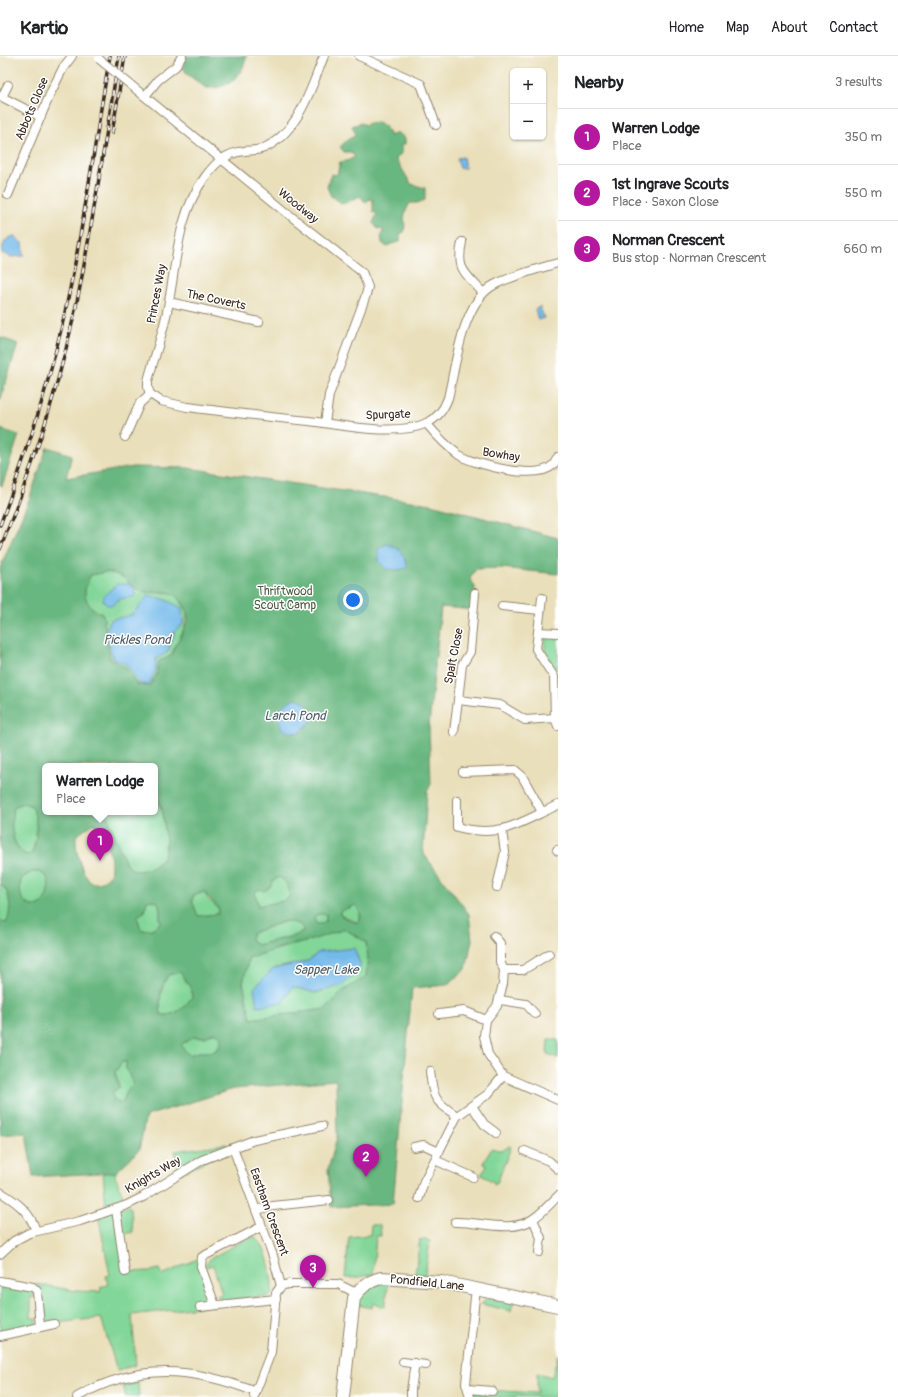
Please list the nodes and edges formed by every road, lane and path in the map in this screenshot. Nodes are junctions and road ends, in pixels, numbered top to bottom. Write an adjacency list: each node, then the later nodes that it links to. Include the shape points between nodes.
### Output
1 (72, 56): 8 (street, Abbots Close, via 63,68)
2 (182, 56): 7 (street, via 176,66 158,80)
3 (324, 56): 10 (street, via 302,111 289,128 264,149 243,151)
4 (359, 56): 9 (street, via 421,84)
5 (97, 58): 7 (street, Woodway, bridge)
6 (8, 85): 8 (street, via 2,96)
7 (146, 96): 10 (street, Woodway)
8 (41, 117): 11 (street, Abbots Close)
9 (436, 125)
10 (222, 158): 15 (street, Princes Way, via 205,176 185,216); 18 (street, Woodway, via 362,272 366,280 366,295 329,395)
11 (8, 195)
12 (462, 242): 14 (street, via 459,259 462,269)
13 (558, 262): 14 (street, Spurgate, via 502,282)
14 (483, 293): 19 (street, Spurgate, via 467,318 444,408)
15 (169, 302): 16 (street, The Coverts); 17 (street, Princes Way, via 148,381)
16 (258, 322)
17 (150, 394): 18 (street, Spurgate, via 161,401 188,407); 20 (street, via 140,403)
18 (325, 423): 19 (street, Spurgate, via 384,429)
19 (426, 423): 21 (street, Bowhay, via 444,444 458,454 474,463 489,467 543,470 552,466)
20 (125, 437)
21 (558, 457)
22 (475, 593): 29 (street, Spalt Close, via 470,651 462,665)
23 (542, 598): 25 (street)
24 (502, 606): 25 (street)
25 (540, 610): 26 (street)
26 (538, 632): 27 (street); 28 (street, via 536,649)
27 (558, 633)
28 (556, 677): 30 (street)
29 (458, 700): 30 (street, Spalt Close, via 500,705 525,720); 32 (street, Spalt Close)
30 (555, 718): 31 (street)
31 (558, 726)
32 (454, 732)
33 (463, 772): 36 (street, via 515,770 522,776)
34 (457, 800): 37 (street, via 457,827)
35 (558, 805): 36 (street)
36 (542, 812): 37 (street)
37 (502, 830): 38 (street, via 505,852)
38 (497, 887)
39 (494, 936): 41 (street, via 500,943 500,962)
40 (549, 954): 41 (street, via 523,970)
41 (504, 970): 42 (street)
42 (500, 1000): 44 (street, via 526,1004); 45 (street)
43 (439, 1014): 45 (street, via 464,1011)
44 (535, 1014)
45 (486, 1020): 47 (street, via 485,1045)
46 (430, 1071): 50 (street, via 432,1089 440,1105)
47 (503, 1076): 48 (street); 49 (street, via 488,1094)
48 (558, 1100)
49 (472, 1106): 50 (street); 52 (street, via 484,1124)
50 (457, 1116): 56 (street)
51 (322, 1126): 54 (street, Knights Way, via 254,1140)
52 (496, 1133)
53 (414, 1147): 56 (street, via 424,1145)
54 (232, 1148): 64 (street, Knights Way, via 202,1160 143,1197); 65 (street, Eastham Crescent)
55 (525, 1151): 58 (street, via 549,1161)
56 (439, 1152): 57 (street)
57 (435, 1160): 59 (street); 62 (street)
58 (558, 1169)
59 (473, 1177)
60 (0, 1192): 69 (street, via 26,1211)
61 (558, 1196): 66 (street)
62 (419, 1198)
63 (329, 1200): 65 (street)
64 (116, 1208): 69 (street, Knights Way, via 80,1221); 72 (street)
65 (256, 1210): 68 (street, Eastham Crescent)
66 (533, 1220): 67 (street, via 518,1225 487,1226); 70 (street, via 541,1238)
67 (455, 1222)
68 (261, 1227): 74 (street, Eastham Crescent, via 273,1256); 78 (street, via 202,1257 202,1267)
69 (36, 1231): 71 (street, Knights Way, via 14,1241)
70 (539, 1252)
71 (0, 1254)
72 (125, 1272)
73 (0, 1281): 82 (street, via 33,1287 37,1291)
74 (281, 1286): 76 (street, via 338,1284); 77 (street, via 276,1293)
75 (476, 1288): 76 (street, Pondfield Lane, via 441,1282 381,1278 366,1284); 79 (street, Pondfield Lane); 88 (street, via 467,1377)
76 (356, 1293): 91 (street)
77 (276, 1299): 78 (street); 89 (street, via 271,1352)
78 (215, 1305): 80 (street)
79 (558, 1306)
80 (200, 1307)
81 (54, 1324): 82 (street)
82 (40, 1327): 83 (street)
83 (0, 1336)
84 (403, 1362): 85 (street)
85 (415, 1363): 86 (street); 92 (street)
86 (426, 1365)
87 (492, 1391): 88 (street)
88 (469, 1393)
89 (255, 1395): 90 (street, via 205,1375 157,1372 120,1378)
90 (77, 1397)
91 (343, 1397)
92 (411, 1397)

